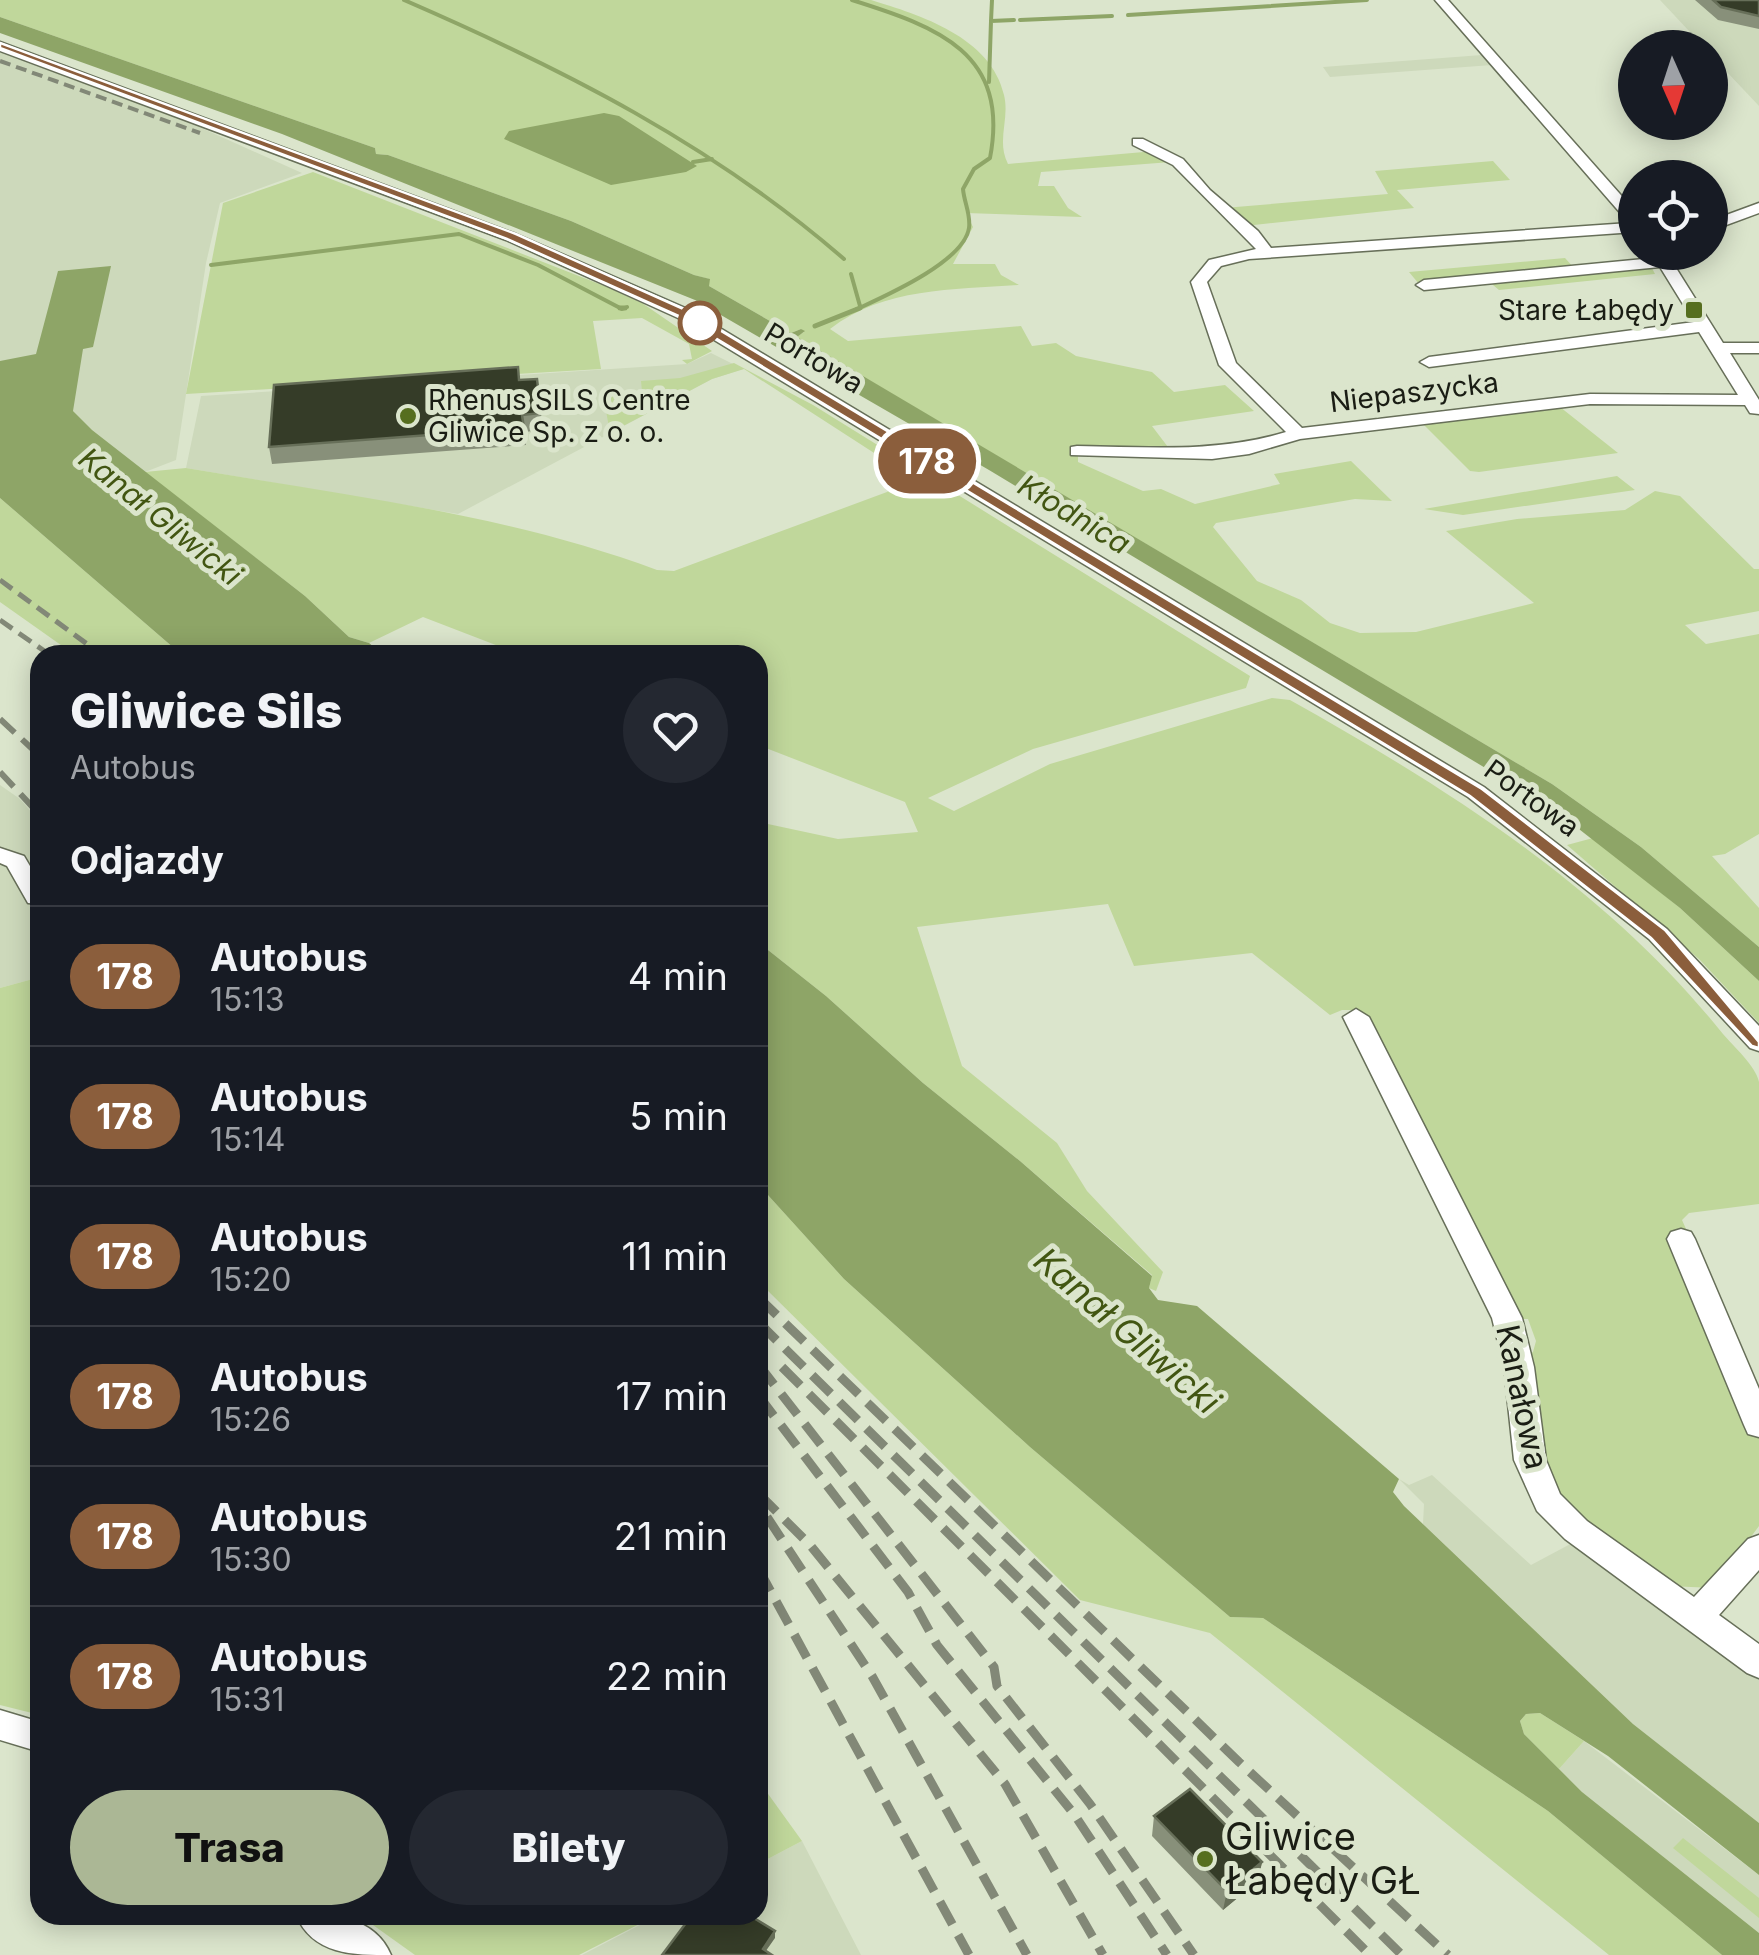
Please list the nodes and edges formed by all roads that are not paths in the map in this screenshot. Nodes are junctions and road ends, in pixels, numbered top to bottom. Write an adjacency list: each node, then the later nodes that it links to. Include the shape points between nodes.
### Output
1 (1441, 0): 4 (street)
2 (0, 46): 22 (street, Portowa, via 512,237 684,314 1476,792 1658,934)
3 (1138, 142): 8 (street, via 1178,162)
4 (1618, 200)
5 (1755, 213): 6 (street)
6 (1728, 221)
7 (1618, 225): 8 (street, Niepaszycka, via 1410,246)
8 (1266, 252): 17 (street, Niepaszycka, via 1215,263 1199,282 1228,365)
9 (1618, 261): 11 (street)
10 (1671, 270): 12 (street)
11 (1424, 285)
12 (1705, 326): 13 (street); 15 (street)
13 (1718, 348): 14 (street); 16 (street)
14 (1759, 348)
15 (1429, 362)
16 (1754, 406): 17 (street, Niepaszycka, via 1590,398)
17 (1298, 434): 18 (street, via 1212,454)
18 (1077, 451)
19 (0, 855): 20 (street, via 16,861)
20 (30, 887)
21 (1356, 1017): 26 (street, Kanałowa, via 1507,1318 1530,1460 1548,1502 1576,1530)
22 (1759, 1042)
23 (1680, 1239): 24 (street)
24 (1759, 1425)
25 (1759, 1548): 26 (street)
26 (1697, 1616): 27 (street, Kanałowa)
27 (1759, 1663)
28 (0, 1725): 29 (street)
29 (30, 1734)
30 (328, 1925): 31 (street)
31 (372, 1955)

